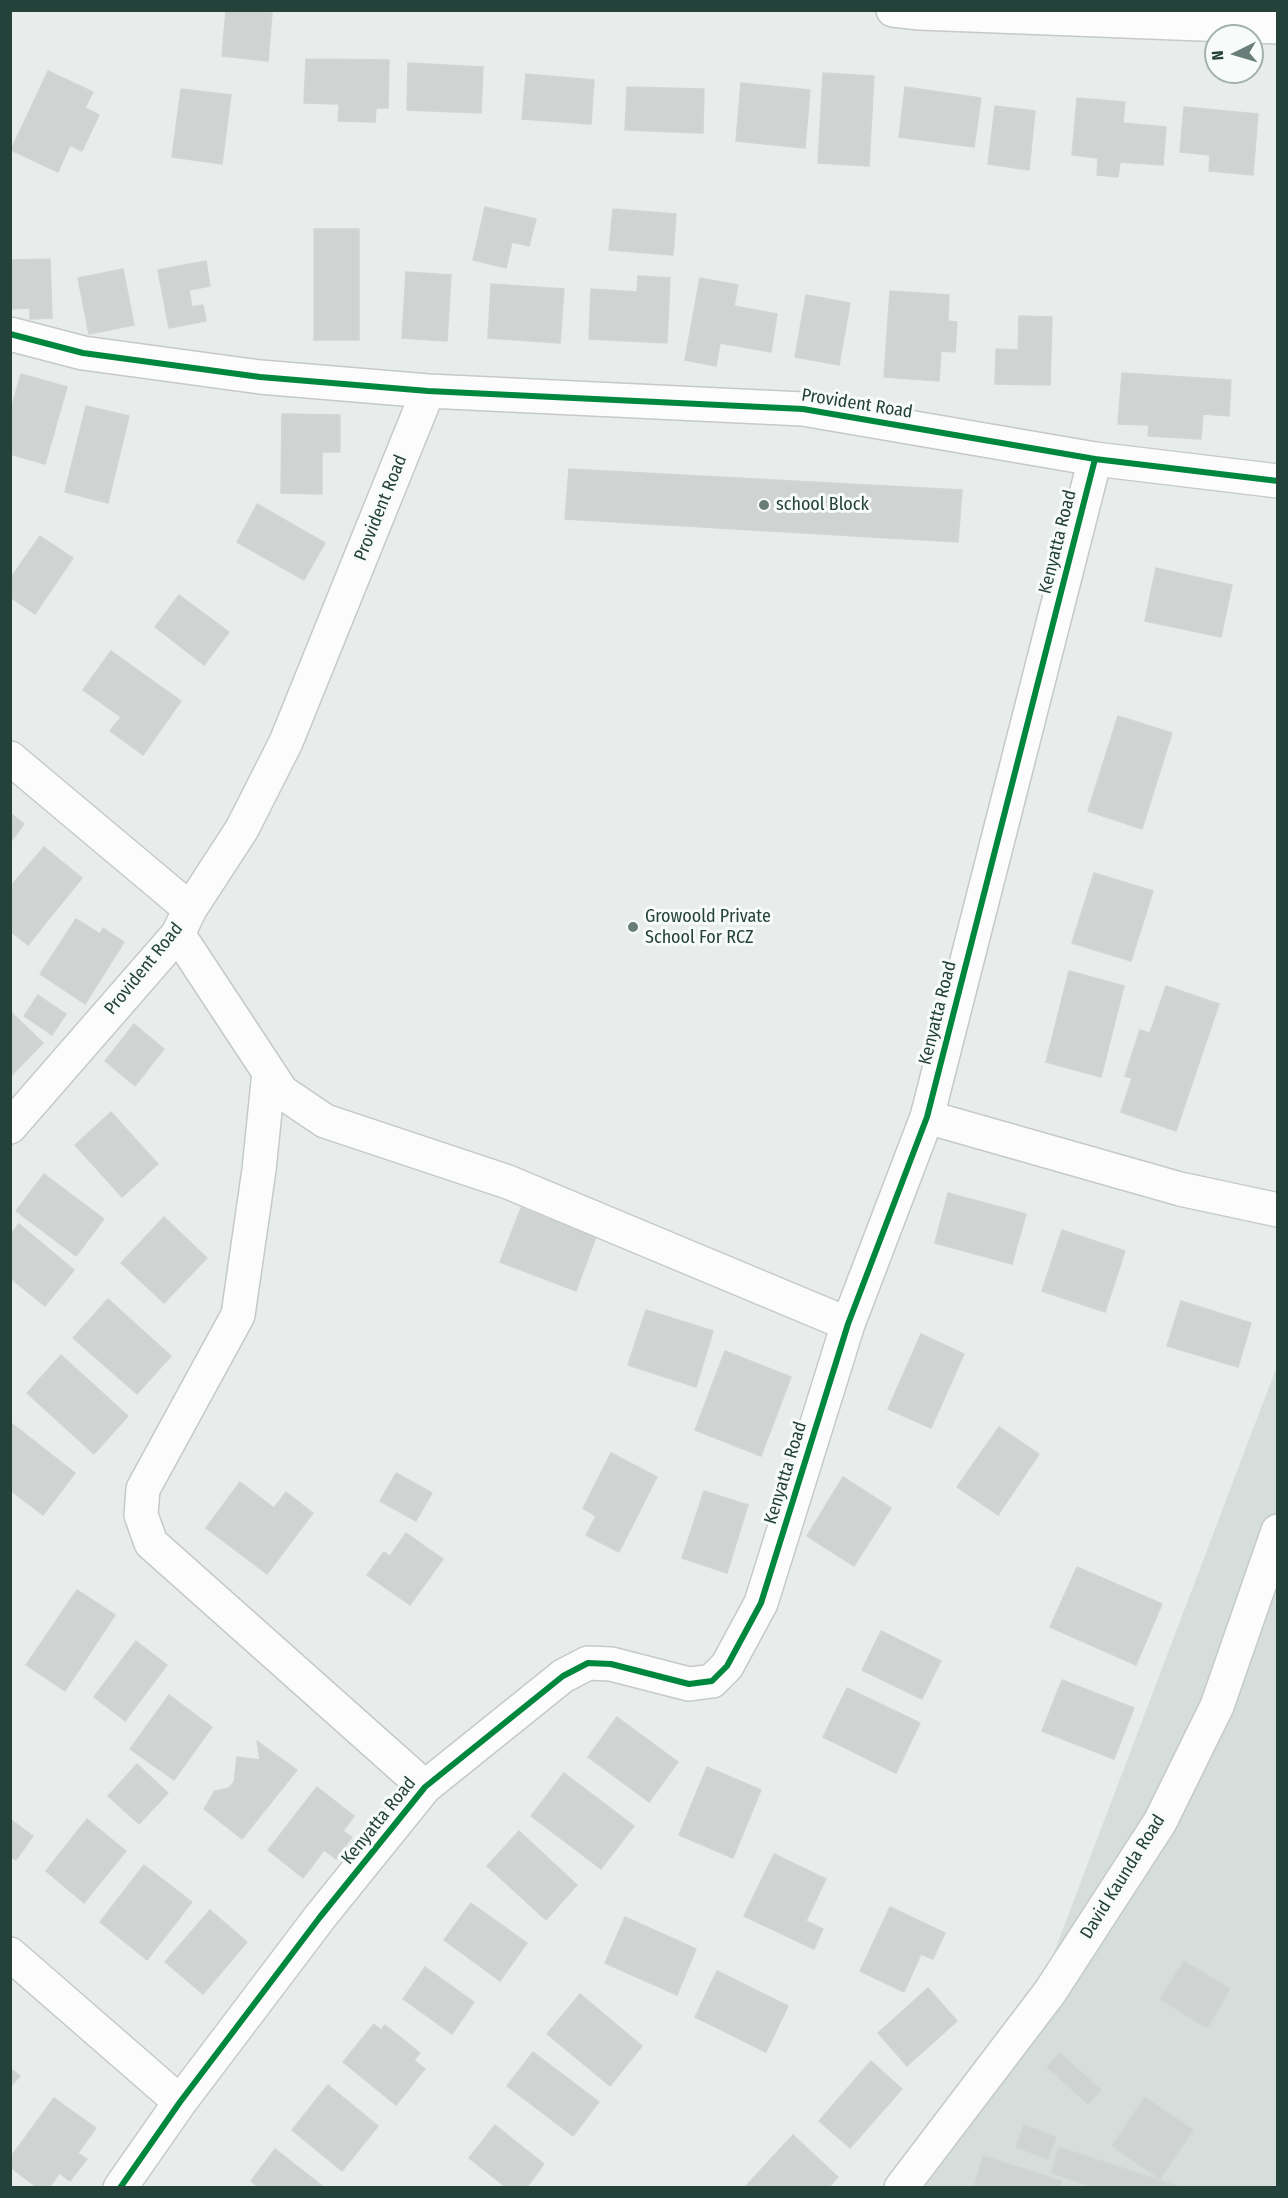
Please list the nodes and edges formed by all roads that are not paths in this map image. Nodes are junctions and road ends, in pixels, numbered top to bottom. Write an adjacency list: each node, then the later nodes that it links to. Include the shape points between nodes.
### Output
1 (911, 11): 2 (street)
2 (1278, 27)
3 (10, 334): 4 (street, via 83,352 236,374)
4 (428, 391): 5 (street, Provident Road, via 803,409); 8 (street, Provident Road, via 286,742 242,829)
5 (1095, 459): 6 (street, Provident Road); 10 (street, Kenyatta Road)
6 (1278, 481)
7 (10, 759): 8 (street)
8 (184, 922): 9 (street); 11 (street, Provident Road)
9 (269, 1072): 13 (street, via 282,1092 325,1121 508,1182); 15 (street, via 238,1315 143,1489 141,1515 151,1543)
10 (927, 1117): 12 (street, via 1180,1189); 13 (street, Kenyatta Road)
11 (10, 1127)
12 (1278, 1210)
13 (848, 1324): 15 (street, Kenyatta Road, via 761,1603 727,1666 711,1681 689,1684 611,1664 588,1663 563,1676)
14 (1278, 1531): 19 (street, David Kaunda Road, via 1217,1706 1160,1821 1050,1992)
15 (424, 1787): 17 (street, Kenyatta Road)
16 (10, 1954): 17 (street)
17 (180, 2102): 18 (street, Kenyatta Road)
18 (120, 2187)
19 (901, 2187)

